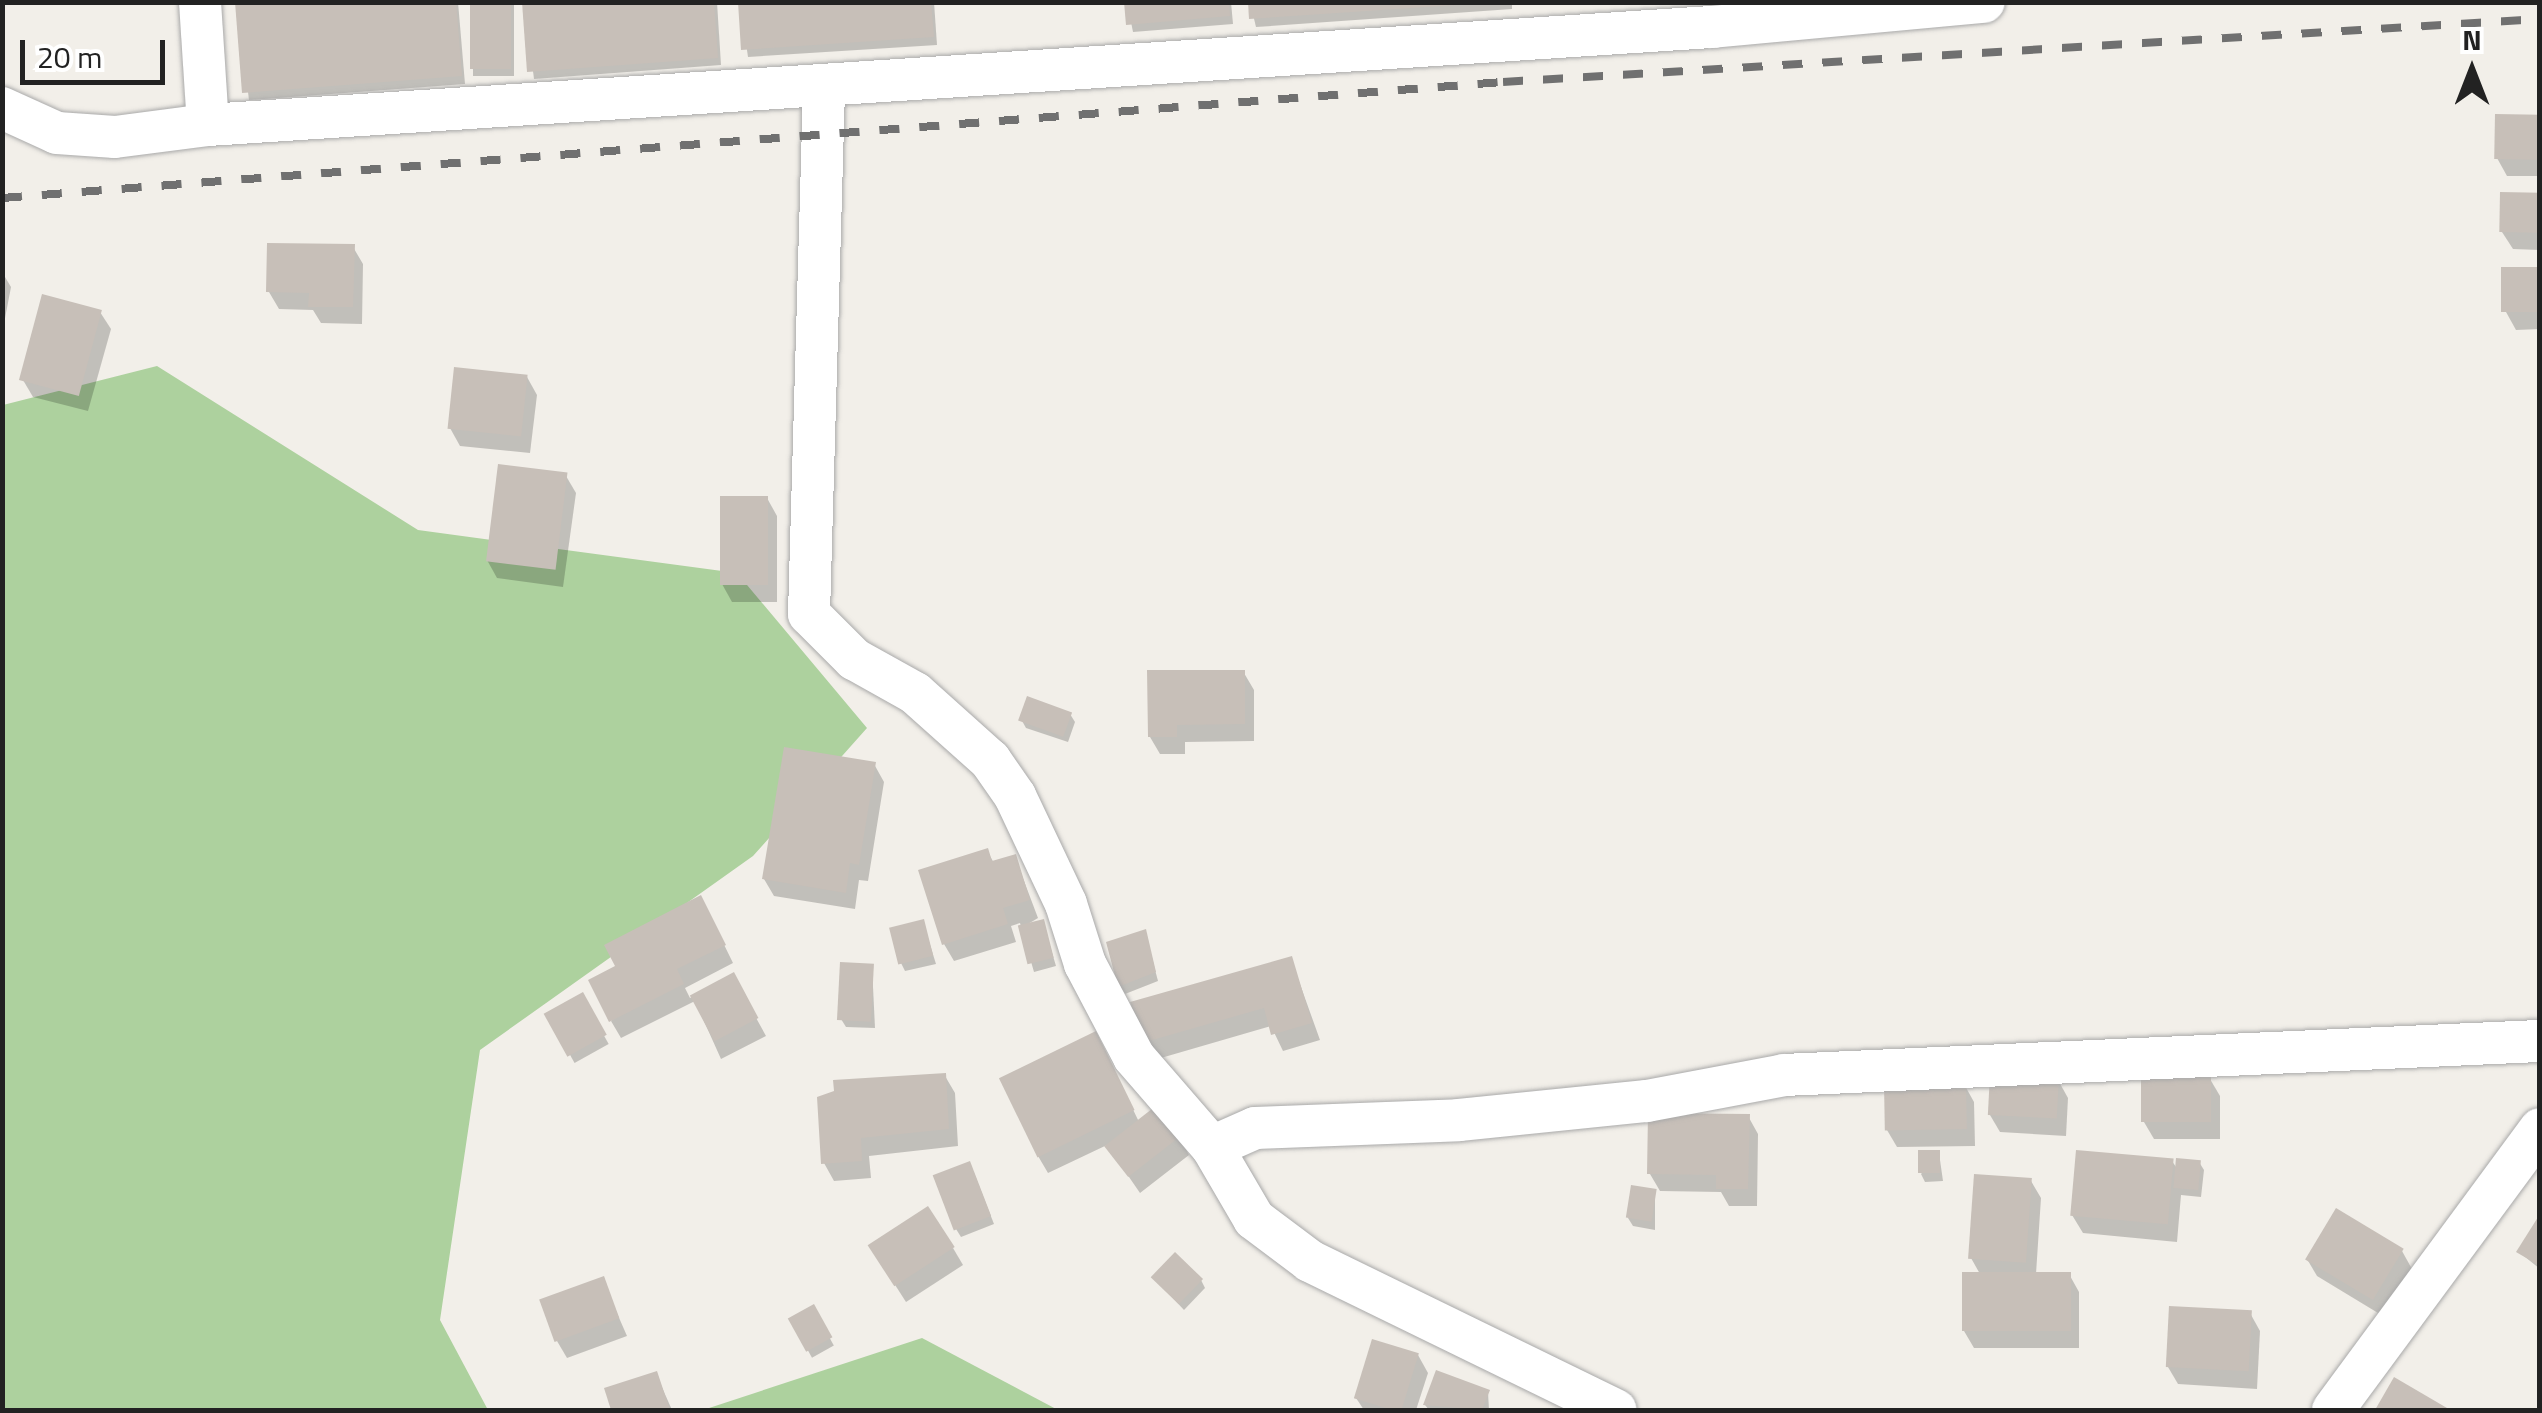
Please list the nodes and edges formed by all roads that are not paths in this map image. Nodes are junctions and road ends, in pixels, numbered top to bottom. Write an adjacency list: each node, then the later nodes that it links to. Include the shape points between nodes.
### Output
1 (200, 2): 7 (street)
2 (1984, 2): 3 (street)
3 (1972, 3): 4 (street)
4 (1711, 15): 5 (street)
5 (824, 90): 7 (street); 10 (street, via 809,614 854,659 915,692 990,760 1015,796 1066,904 1085,964 1134,1057)
6 (2, 108): 7 (street, via 57,134 114,138)
7 (208, 126)
8 (2540, 1041): 10 (street, via 1784,1074 1647,1101 1255,1128)
9 (2540, 1130): 12 (street)
10 (1212, 1147): 11 (street, via 1254,1219 1310,1261)
11 (1616, 1410)
12 (2333, 1410)

